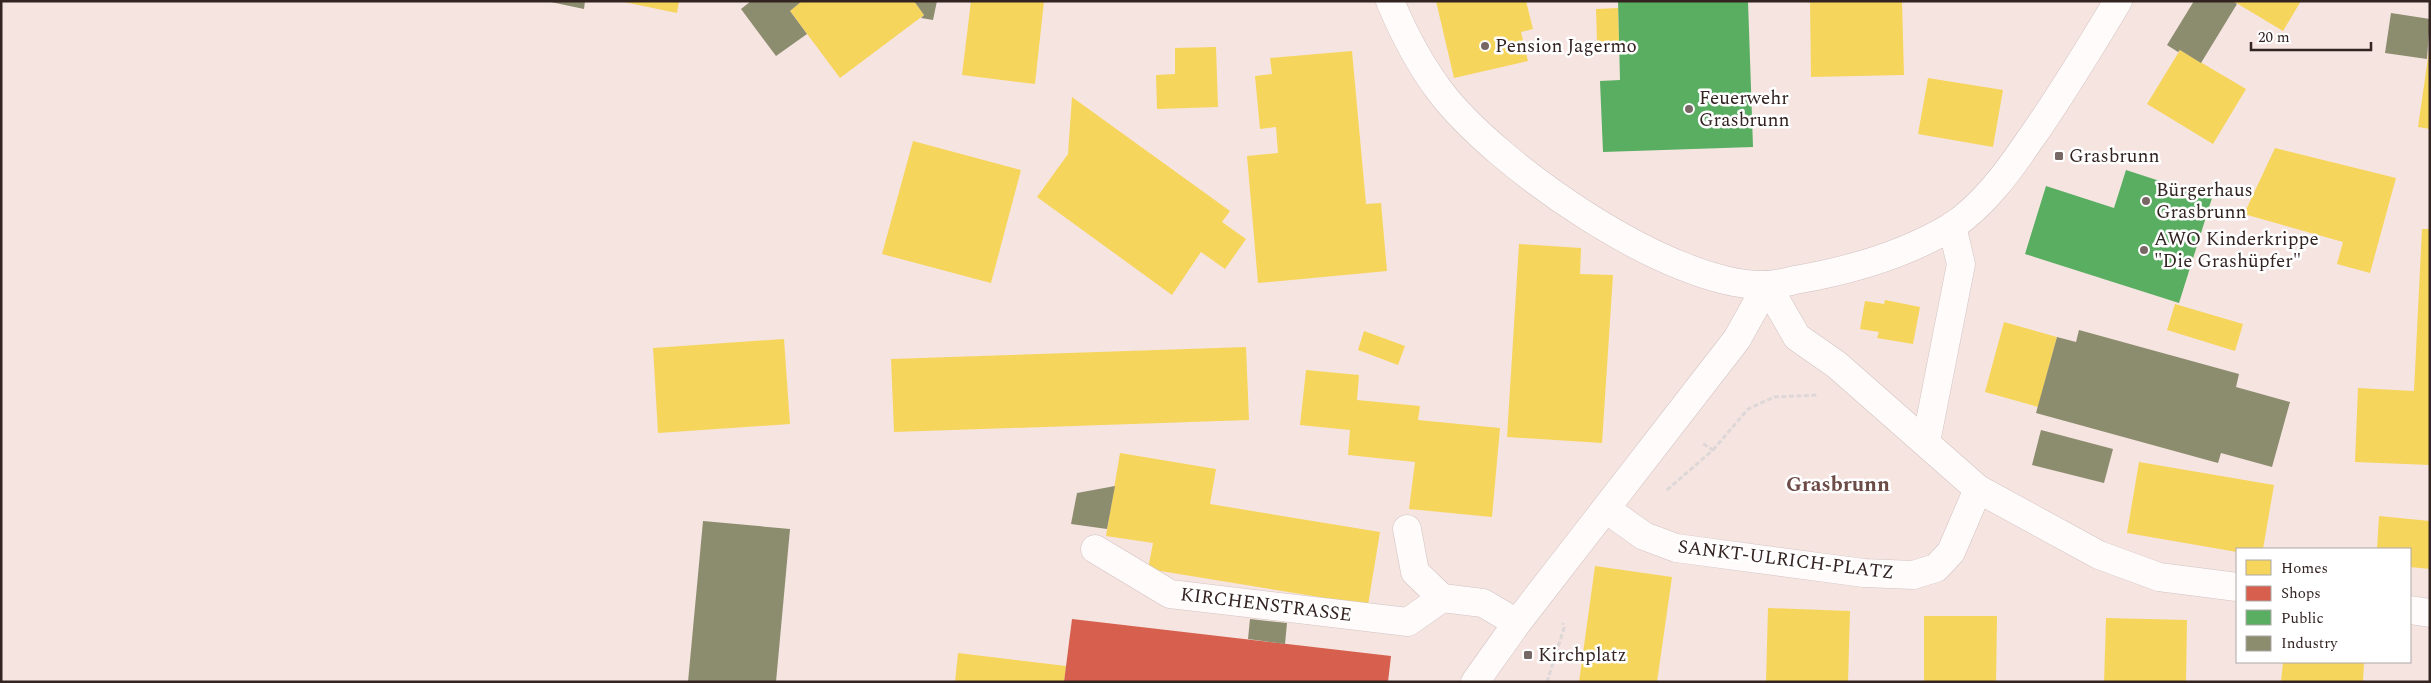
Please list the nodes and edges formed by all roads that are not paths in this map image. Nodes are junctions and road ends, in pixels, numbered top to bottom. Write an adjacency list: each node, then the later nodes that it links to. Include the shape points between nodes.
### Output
1 (1390, 1): 4 (street, via 1419,60 1440,92 1493,147 1597,224 1689,270 1731,281)
2 (2118, 1): 3 (street, via 2014,164 1990,192)
3 (1952, 226): 4 (street, via 1894,254 1834,274); 5 (street, via 1962,264)
4 (1766, 285): 5 (street, via 1797,337 1837,365); 7 (street, via 1737,339)
5 (1926, 442): 6 (street)
6 (1978, 490): 7 (street, SANKT-ULRICH-PLATZ, via 1951,552 1936,568 1914,576 1864,573 1676,548 1644,536); 10 (street, via 2100,555 2159,577)
7 (1606, 509): 14 (street)
8 (1406, 529): 11 (street, via 1415,572)
9 (1095, 549): 11 (street, KIRCHENSTRASSE, via 1170,594 1408,622)
10 (2236, 587)
11 (1442, 598): 14 (street, via 1482,603)
12 (2411, 610): 13 (street)
13 (2430, 614)
14 (1517, 623): 15 (street)
15 (1475, 682)

